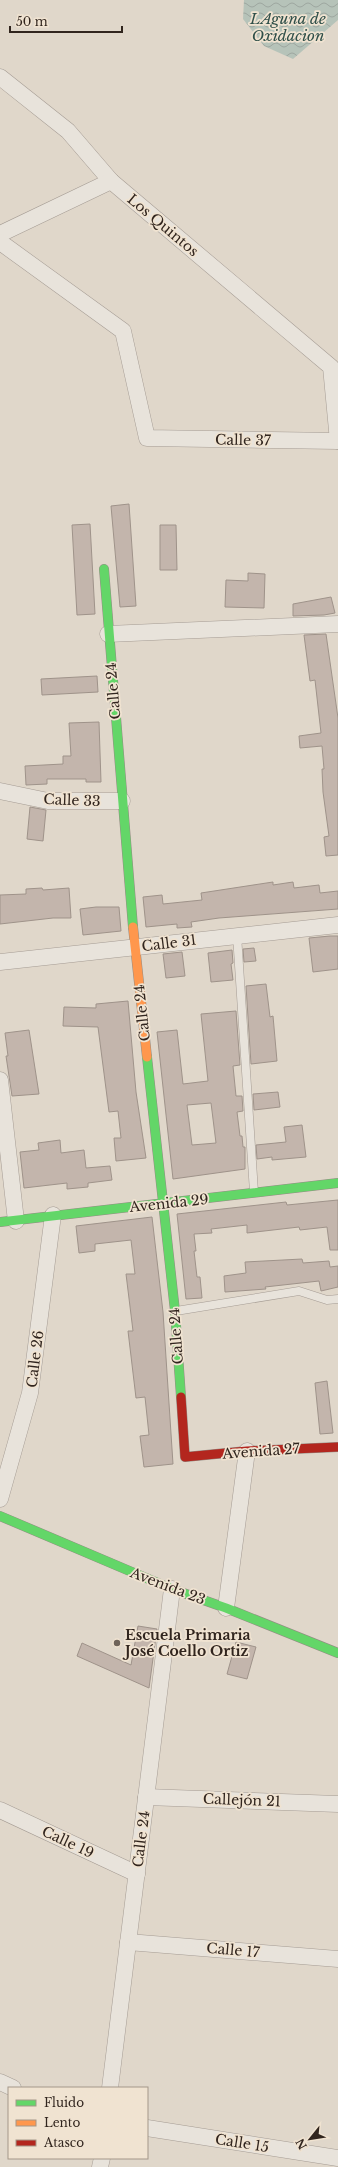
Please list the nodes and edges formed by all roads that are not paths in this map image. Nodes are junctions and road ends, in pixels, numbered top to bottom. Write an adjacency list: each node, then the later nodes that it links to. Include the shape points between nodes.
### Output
1 (0, 77): 2 (street, Los Quintos, via 68,131)
2 (111, 181): 3 (street); 5 (street, Los Quintos, via 331,367)
3 (0, 234)
4 (0, 242): 5 (street, Calle 37, via 123,331 147,438)
5 (338, 441)
6 (104, 569): 8 (street, Calle 24)
7 (338, 624): 8 (street)
8 (108, 634): 10 (street, Calle 24)
9 (0, 791): 10 (street, Calle 33, via 48,802)
10 (122, 801): 13 (street, Calle 24)
11 (338, 925): 12 (street, Calle 31)
12 (237, 935): 13 (street, Calle 31); 17 (lane)
13 (135, 947): 14 (street, Calle 31); 18 (street, Calle 24)
14 (0, 962)
15 (0, 1080): 20 (street)
16 (338, 1184): 17 (street, Avenida 29)
17 (254, 1193): 18 (street, Avenida 29)
18 (162, 1204): 19 (street, Avenida 29); 23 (street, Calle 24)
19 (53, 1215): 20 (street, Avenida 29); 27 (street, Calle 26, via 30,1393)
20 (16, 1221): 21 (street, Avenida 29)
21 (0, 1222)
22 (338, 1299): 23 (lane, via 327,1300 298,1291)
23 (175, 1311): 26 (street, Calle 24)
24 (338, 1446): 25 (street, Avenida 27)
25 (247, 1451): 26 (street, Avenida 27); 30 (street)
26 (185, 1458)
27 (0, 1499)
28 (0, 1516): 29 (street, Avenida 23)
29 (172, 1589): 30 (street, Avenida 23); 32 (street, Calle 24)
30 (226, 1608): 31 (street, Avenida 23)
31 (338, 1653)
32 (146, 1797): 33 (street, Callejón 21); 35 (street, Calle 24)
33 (338, 1804)
34 (0, 1810): 35 (street, Calle 19)
35 (136, 1874): 36 (street, Calle 24)
36 (128, 1942): 37 (street, Calle 17); 40 (street, Calle 24)
37 (338, 1959)
38 (0, 2082): 39 (street)
39 (11, 2087)
40 (110, 2087)
41 (148, 2128): 42 (street, Calle 15)
42 (338, 2158)

